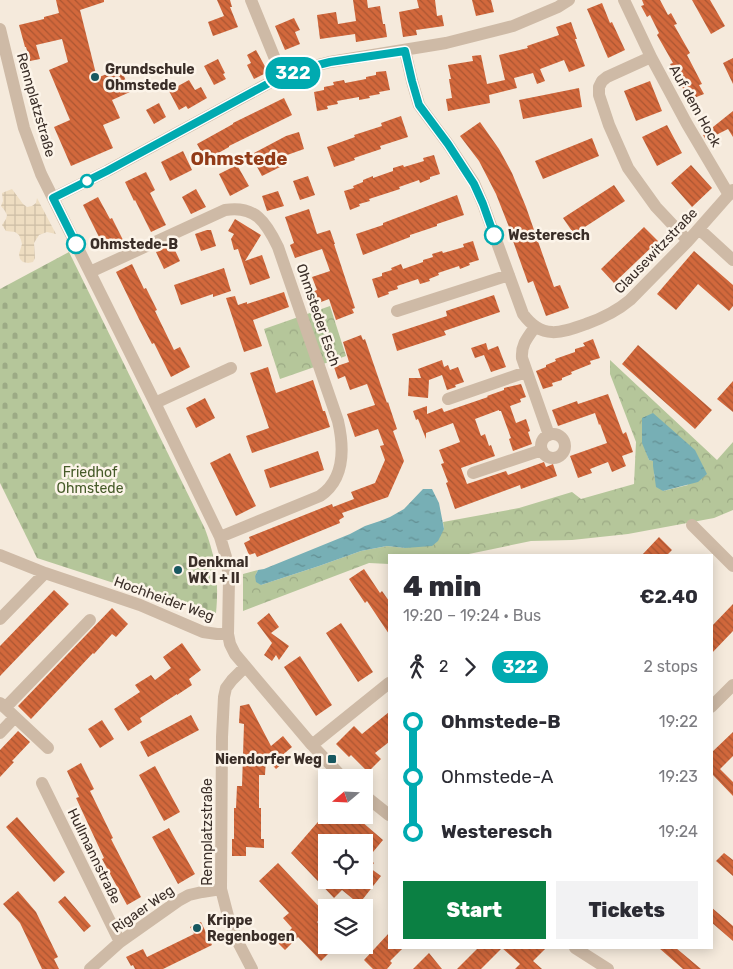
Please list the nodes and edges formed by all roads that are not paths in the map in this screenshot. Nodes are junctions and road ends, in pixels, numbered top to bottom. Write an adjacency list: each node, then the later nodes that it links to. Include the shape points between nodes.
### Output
1 (251, 0): 7 (street)
2 (569, 0): 5 (street, via 513,26)
3 (624, 0): 6 (street, Auf dem Hock)
4 (0, 29): 9 (street, Rennplatzstraße, via 24,128)
5 (405, 51): 7 (street, via 330,62); 14 (street, via 419,105 474,184)
6 (651, 57): 8 (street, Auf dem Hock, via 687,124); 11 (street, Auf dem Hock, via 607,77 599,87 599,94 628,168 656,207)
7 (282, 76): 9 (street)
8 (731, 192): 10 (street, Clausewitzstraße)
9 (53, 198): 13 (street, Rennplatzstraße)
10 (699, 229): 11 (street, Clausewitzstraße); 12 (street)
11 (688, 241): 16 (street, Clausewitzstraße, via 621,308 564,332 554,333)
12 (733, 260)
13 (90, 272): 20 (street, Rennplatzstraße); 25 (street, Ohmsteder Esch, via 225,210 247,210 266,225 272,235 335,413 341,434 342,456 332,485 320,496)
14 (509, 275): 15 (street); 16 (street, via 523,314)
15 (397, 311)
16 (535, 327): 18 (street, via 521,350)
17 (230, 368): 20 (street)
18 (526, 372): 19 (street); 21 (street)
19 (448, 399)
20 (155, 403): 25 (street, Rennplatzstraße)
21 (549, 435): 22 (street, via 542,443); 22 (street, via 560,436 565,442 565,450 554,458)
22 (542, 450): 23 (street)
23 (473, 473)
24 (692, 525): 27 (street)
25 (220, 537): 31 (street, Rennplatzstraße, via 229,578)
26 (0, 555): 28 (street, Hochheider Weg)
27 (733, 566)
28 (45, 573): 29 (street); 31 (street, Hochheider Weg, via 140,604 203,632)
29 (0, 619)
30 (90, 620): 36 (street)
31 (228, 634): 32 (street, Hochheider Weg, via 235,654)
32 (245, 667): 39 (street, Hochheider Weg); 45 (street, Rennplatzstraße, via 226,688 224,697)
33 (388, 684): 39 (street)
34 (733, 685): 35 (street)
35 (713, 705)
36 (3, 706): 37 (street)
37 (15, 717): 38 (street); 40 (street)
38 (0, 733)
39 (312, 746): 41 (street, Hochheider Weg)
40 (48, 748)
41 (335, 769)
42 (42, 783): 46 (street, Hullmannstraße)
43 (373, 802): 44 (street)
44 (388, 814)
45 (221, 889): 46 (street, Rigaer Weg, via 184,898); 49 (street, Rennplatzstraße, via 229,920)
46 (120, 942): 48 (street, Rigaer Weg)
47 (577, 949): 50 (street)
48 (90, 969)
49 (252, 969)
50 (608, 969)

